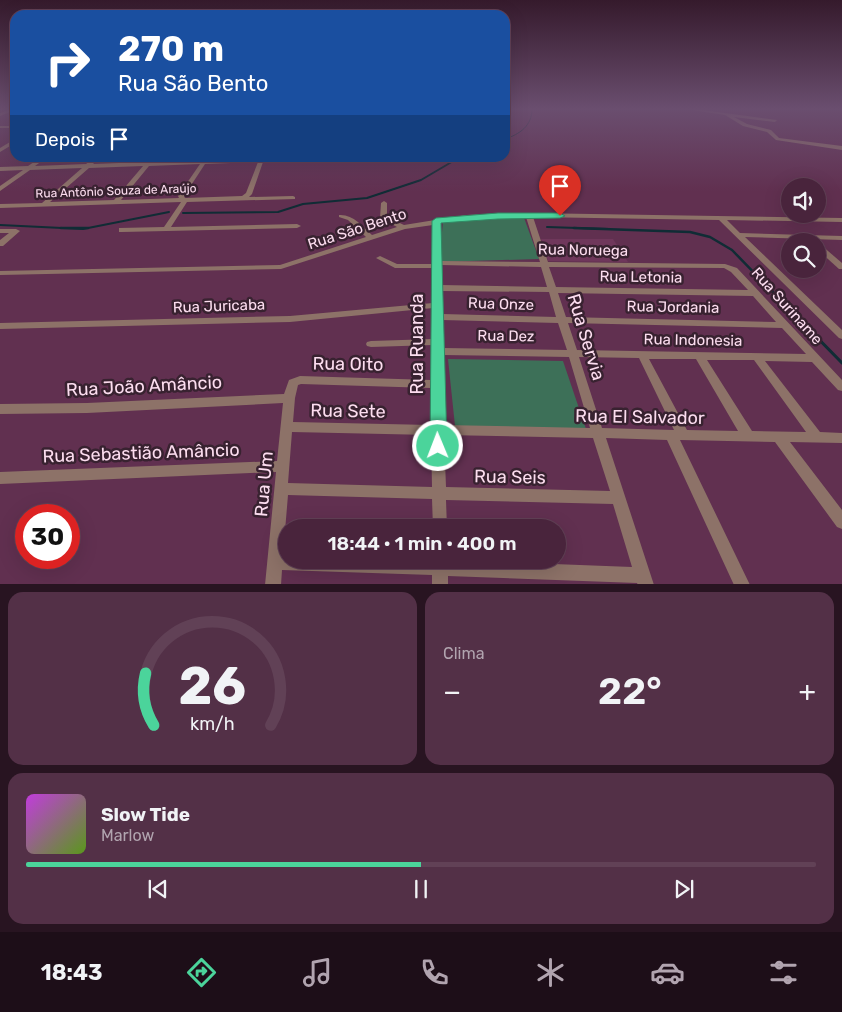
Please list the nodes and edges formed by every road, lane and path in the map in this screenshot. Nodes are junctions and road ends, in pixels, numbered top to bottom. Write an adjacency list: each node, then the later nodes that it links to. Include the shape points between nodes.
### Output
1 (775, 136): 2 (street)
2 (842, 148)
3 (37, 162): 10 (street)
4 (93, 162): 9 (street)
5 (176, 162): 8 (street)
6 (204, 162): 15 (street, via 181,196)
7 (261, 162): 14 (street, via 249,194)
8 (146, 164): 9 (street); 16 (street)
9 (87, 167): 10 (street); 18 (street)
10 (27, 168): 11 (street); 12 (street)
11 (0, 169)
12 (0, 189)
13 (293, 198): 14 (street)
14 (242, 199): 15 (street, Rua Antônio Souza de Araújo)
15 (182, 200): 16 (street, Rua Antônio Souza de Araújo); 27 (street, via 184,202)
16 (115, 203): 18 (street, Rua Antônio Souza de Araújo)
17 (384, 203): 26 (street, via 383,218)
18 (43, 205): 19 (street, Rua Antônio Souza de Araújo)
19 (0, 206)
20 (529, 215): 22 (street, Rua São Bento); 24 (street, Rua São Bento); 38 (street, Rua Servia)
21 (341, 216): 32 (street, via 350,219)
22 (721, 218): 23 (street, Rua São Bento); 30 (street)
23 (842, 220)
24 (436, 221): 26 (street, Rua São Bento); 39 (street, Rua Ruanda)
25 (297, 226): 27 (street)
26 (404, 227): 32 (street, Rua São Bento)
27 (166, 229): 28 (street)
28 (122, 230)
29 (0, 231): 35 (street, via 16,231)
30 (738, 235): 31 (street); 51 (street)
31 (781, 237)
32 (370, 238): 42 (street, Rua São Bento, via 281,267)
33 (826, 238): 34 (street)
34 (842, 238)
35 (0, 244)
36 (826, 254): 40 (street)
37 (380, 258): 39 (street, Rua Noruega, via 395,266)
38 (544, 263): 39 (street, Rua Noruega); 41 (street, Rua Noruega, via 718,265); 44 (street, Rua Servia)
39 (436, 264): 43 (street, Rua Ruanda)
40 (842, 267)
41 (730, 268): 45 (street, Rua Suriname)
42 (0, 273)
43 (436, 288): 44 (street, Rua Letonia); 46 (street, Rua Ruanda)
44 (552, 290): 45 (street, Rua Letonia); 48 (street, Rua Servia)
45 (755, 293): 49 (street, Rua Suriname)
46 (438, 305): 47 (street, Rua Ruanda); 50 (street, Rua Juricaba, via 290,319)
47 (438, 317): 48 (street, Rua Onze); 53 (street, Rua Ruanda)
48 (563, 320): 49 (street, Rua Jordania); 54 (street, Rua Servia)
49 (783, 324): 58 (street, Rua Suriname)
50 (0, 326)
51 (842, 336)
52 (371, 344): 53 (street, Rua Dez)
53 (438, 346): 54 (street, Rua Dez); 59 (street, Rua Ruanda)
54 (572, 352): 55 (street, Rua Indonesia); 65 (street, Rua Servia)
55 (642, 354): 56 (street, Rua Indonesia); 66 (street)
56 (699, 355): 57 (street, Rua Indonesia); 67 (street)
57 (756, 356): 58 (street, Rua Indonesia); 69 (street)
58 (814, 358): 60 (street, Rua Suriname)
59 (436, 384): 61 (street, Rua Oito, via 300,380); 64 (street, Rua Ruanda)
60 (842, 386)
61 (290, 392): 62 (street, Rua João Amâncio, via 87,408); 63 (street, Rua Um)
62 (0, 409)
63 (288, 427): 64 (street, Rua Sete); 71 (street, Rua Um)
64 (438, 430): 65 (street, Rua El Salvador); 74 (street, Rua Ruanda)
65 (597, 434): 66 (street, Rua El Salvador); 75 (street, Rua Servia)
66 (677, 435): 67 (street, Rua El Salvador); 85 (street)
67 (748, 436): 68 (street, Rua El Salvador)
68 (779, 437): 69 (street, Rua El Salvador); 77 (street)
69 (817, 438): 70 (street, Rua El Salvador)
70 (842, 438)
71 (284, 466): 72 (street, Rua Sebastião Amâncio); 73 (street, Rua Um)
72 (0, 478)
73 (282, 489): 74 (street, Rua Seis); 78 (street, Rua Um)
74 (439, 494): 75 (street, Rua Seis); 76 (street, Rua Ruanda)
75 (617, 498): 82 (street, Rua Servia)
76 (440, 519)
77 (842, 522)
78 (275, 562): 79 (street); 83 (street, Rua Um)
79 (278, 562)
80 (440, 569): 84 (street)
81 (504, 569): 82 (street)
82 (644, 580)
83 (273, 584)
84 (440, 584)
85 (742, 584)

